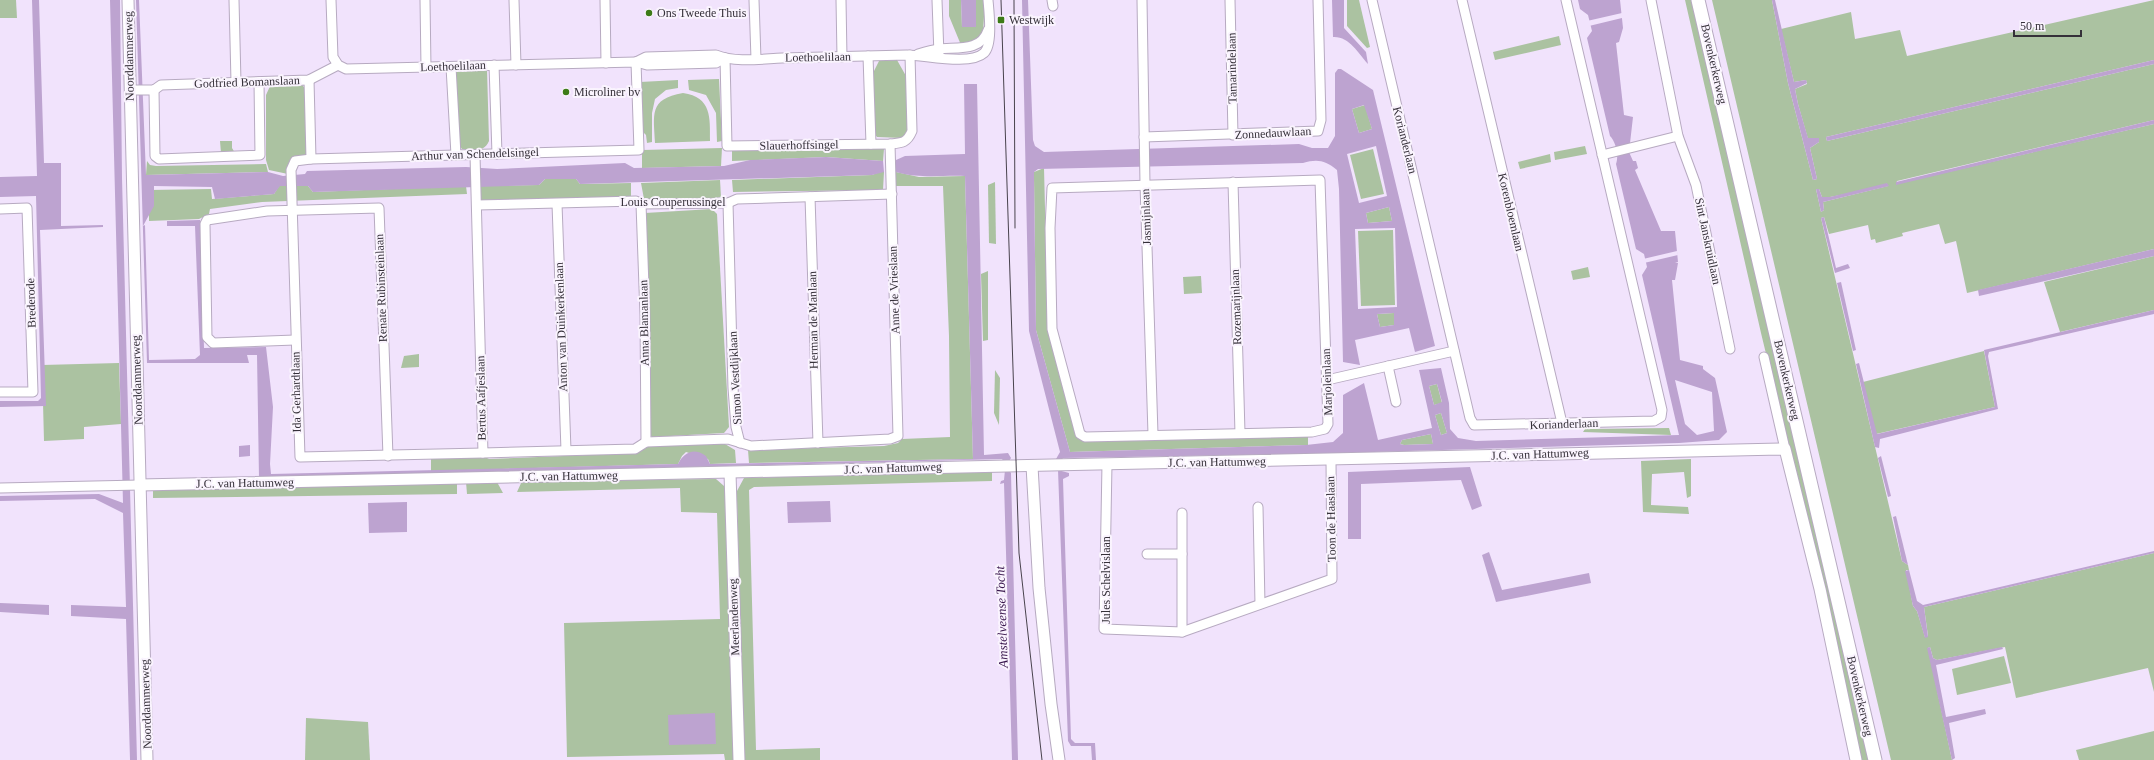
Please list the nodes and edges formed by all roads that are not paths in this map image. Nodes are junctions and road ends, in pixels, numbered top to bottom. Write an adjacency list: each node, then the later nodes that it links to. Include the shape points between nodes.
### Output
1 (128, 0): 35 (street, Noorddammerweg)
2 (234, 0): 33 (street)
3 (332, 0): 29 (street, via 333,57)
4 (425, 0): 31 (street)
5 (514, 0): 28 (street)
6 (605, 0): 26 (street)
7 (754, 0): 24 (street)
8 (841, 0): 22 (street)
9 (937, 0): 19 (street)
10 (988, 0): 19 (street, Loethoelilaan, via 989,46 984,53 974,58)
11 (1142, 0): 39 (street, Jasmijnlaan)
12 (1230, 0): 37 (street, Tamarindelaan)
13 (1318, 0): 37 (street, Zonnedauwlaan, via 1321,120 1318,131)
14 (1372, 0): 59 (street, Korianderlaan)
15 (1462, 0): 65 (street, Korenbloemlaan)
16 (1566, 0): 45 (street, Korianderlaan)
17 (1651, 0): 38 (street, Sint Janskruidlaan)
18 (1698, 0): 93 (main road, Bovenkerkerweg)
19 (939, 54): 20 (street, Loethoelilaan)
20 (910, 55): 21 (street, Loethoelilaan); 41 (street, Slauerhoffsingel, via 912,131 904,143)
21 (868, 56): 22 (street, Loethoelilaan); 40 (street)
22 (842, 57): 24 (street, Loethoelilaan)
23 (725, 58): 24 (street, Loethoelilaan); 25 (street, Loethoelilaan, via 716,63 647,65); 40 (street, Slauerhoffsingel, via 727,146)
24 (756, 59)
25 (636, 62): 26 (street, Loethoelilaan); 43 (street, Arthur van Schendelsingel, via 639,150)
26 (606, 63): 28 (street, Loethoelilaan)
27 (494, 65): 28 (street, Loethoelilaan); 30 (street, Loethoelilaan); 43 (street)
28 (516, 65)
29 (338, 66): 31 (street, Loethoelilaan, via 346,69); 32 (street, Godfried Bomanslaan)
30 (451, 66): 31 (street, Loethoelilaan); 44 (street)
31 (426, 67)
32 (309, 80): 34 (street, Godfried Bomanslaan); 46 (street)
33 (236, 82): 34 (street, Godfried Bomanslaan); 36 (street, Godfried Bomanslaan, via 160,85)
34 (259, 82): 36 (street, via 260,155 159,159 155,156)
35 (133, 90): 36 (street, Godfried Bomanslaan); 80 (street, Noorddammerweg)
36 (150, 90)
37 (1233, 135): 39 (street, Zonnedauwlaan)
38 (1678, 136): 45 (street); 58 (street, Sint Janskruidlaan, via 1696,186)
39 (1144, 141): 48 (street, Jasmijnlaan)
40 (871, 144): 41 (street, Slauerhoffsingel)
41 (890, 144): 49 (street, Anne de Vrieslaan)
42 (475, 154): 43 (street, Arthur van Schendelsingel); 44 (street, Arthur van Schendelsingel); 54 (street, Bertus Aafjeslaan)
43 (497, 154)
44 (456, 155): 46 (street, Arthur van Schendelsingel)
45 (1602, 155): 65 (street, Korianderlaan, via 1662,414 1654,421)
46 (311, 159): 56 (street, Ida Gerhardtlaan, via 295,161 291,170)
47 (1233, 182): 48 (street, Marjoleinlaan); 62 (street, Marjoleinlaan, via 1320,180); 66 (street, Rozemarijnlaan)
48 (1145, 184): 67 (street, Jasmijnlaan); 67 (street, Marjoleinlaan, via 1052,188 1052,329 1080,434 1085,437)
49 (892, 194): 50 (street, Louis Couperussingel); 68 (street, Anne de Vrieslaan)
50 (810, 196): 51 (street, Louis Couperussingel, via 737,199); 71 (street, Herman de Manlaan)
51 (728, 203): 53 (street, Louis Couperussingel); 70 (street, Simon Vestdijklaan, via 733,388)
52 (557, 204): 53 (street, Louis Couperussingel, via 636,201); 54 (street, Louis Couperussingel); 73 (street, Anton van Duinkerkenlaan)
53 (641, 204): 69 (street, Anna Blamanlaan)
54 (477, 205): 74 (street, Bertus Aafjeslaan)
55 (0, 209): 63 (street, Brederode, via 28,208 33,392)
56 (292, 210): 57 (street, Ida Gerhardtlaan); 57 (street, via 207,220 207,337 213,343); 75 (street, Renate Rubinsteinlaan, via 379,208)
57 (295, 340): 75 (street, Ida Gerhardtlaan, via 300,457)
58 (1730, 348)
59 (1454, 351): 61 (street); 65 (street, Korianderlaan, via 1470,418 1474,425)
60 (1764, 357): 72 (street, Bovenkerkerweg)
61 (1388, 366): 62 (street); 64 (street)
62 (1327, 380): 66 (street, Marjoleinlaan, via 1328,424 1325,430)
63 (0, 392)
64 (1396, 402)
65 (1562, 423)
66 (1240, 433): 67 (street, Marjoleinlaan)
67 (1153, 434)
68 (898, 436): 71 (street, Simon Vestdijklaan, via 890,439)
69 (646, 442): 70 (street, Bertus Aafjeslaan, via 728,439); 73 (street, Bertus Aafjeslaan, via 635,449)
70 (740, 442): 71 (street, Simon Vestdijklaan, via 751,446)
71 (818, 443)
72 (1785, 449): 76 (street, J.C. van Hattumweg); 92 (street, Bovenkerkerweg, via 1820,589)
73 (566, 450): 74 (street, Bertus Aafjeslaan)
74 (483, 453): 75 (street, Ida Gerhardtlaan)
75 (388, 456)
76 (1331, 460): 77 (street, J.C. van Hattumweg); 86 (street, Toon de Haaslaan)
77 (1107, 464): 78 (street, J.C. van Hattumweg); 88 (street, Jules Schelvislaan, via 1104,629)
78 (1032, 466): 79 (street, J.C. van Hattumweg); 91 (street, via 1039,588 1050,704)
79 (730, 473): 80 (street, J.C. van Hattumweg); 90 (street, Meerlandenweg)
80 (135, 485): 81 (street, J.C. van Hattumweg); 89 (street, Noorddammerweg)
81 (0, 488)
82 (1258, 507): 87 (street)
83 (1182, 513): 85 (street)
84 (1147, 554): 85 (street)
85 (1182, 554): 88 (street)
86 (1332, 579): 87 (street, Jules Schelvislaan)
87 (1260, 604): 88 (street, Jules Schelvislaan)
88 (1182, 632)
89 (147, 760)
90 (738, 760)
91 (1059, 760)
92 (1856, 760)
93 (1875, 760)

